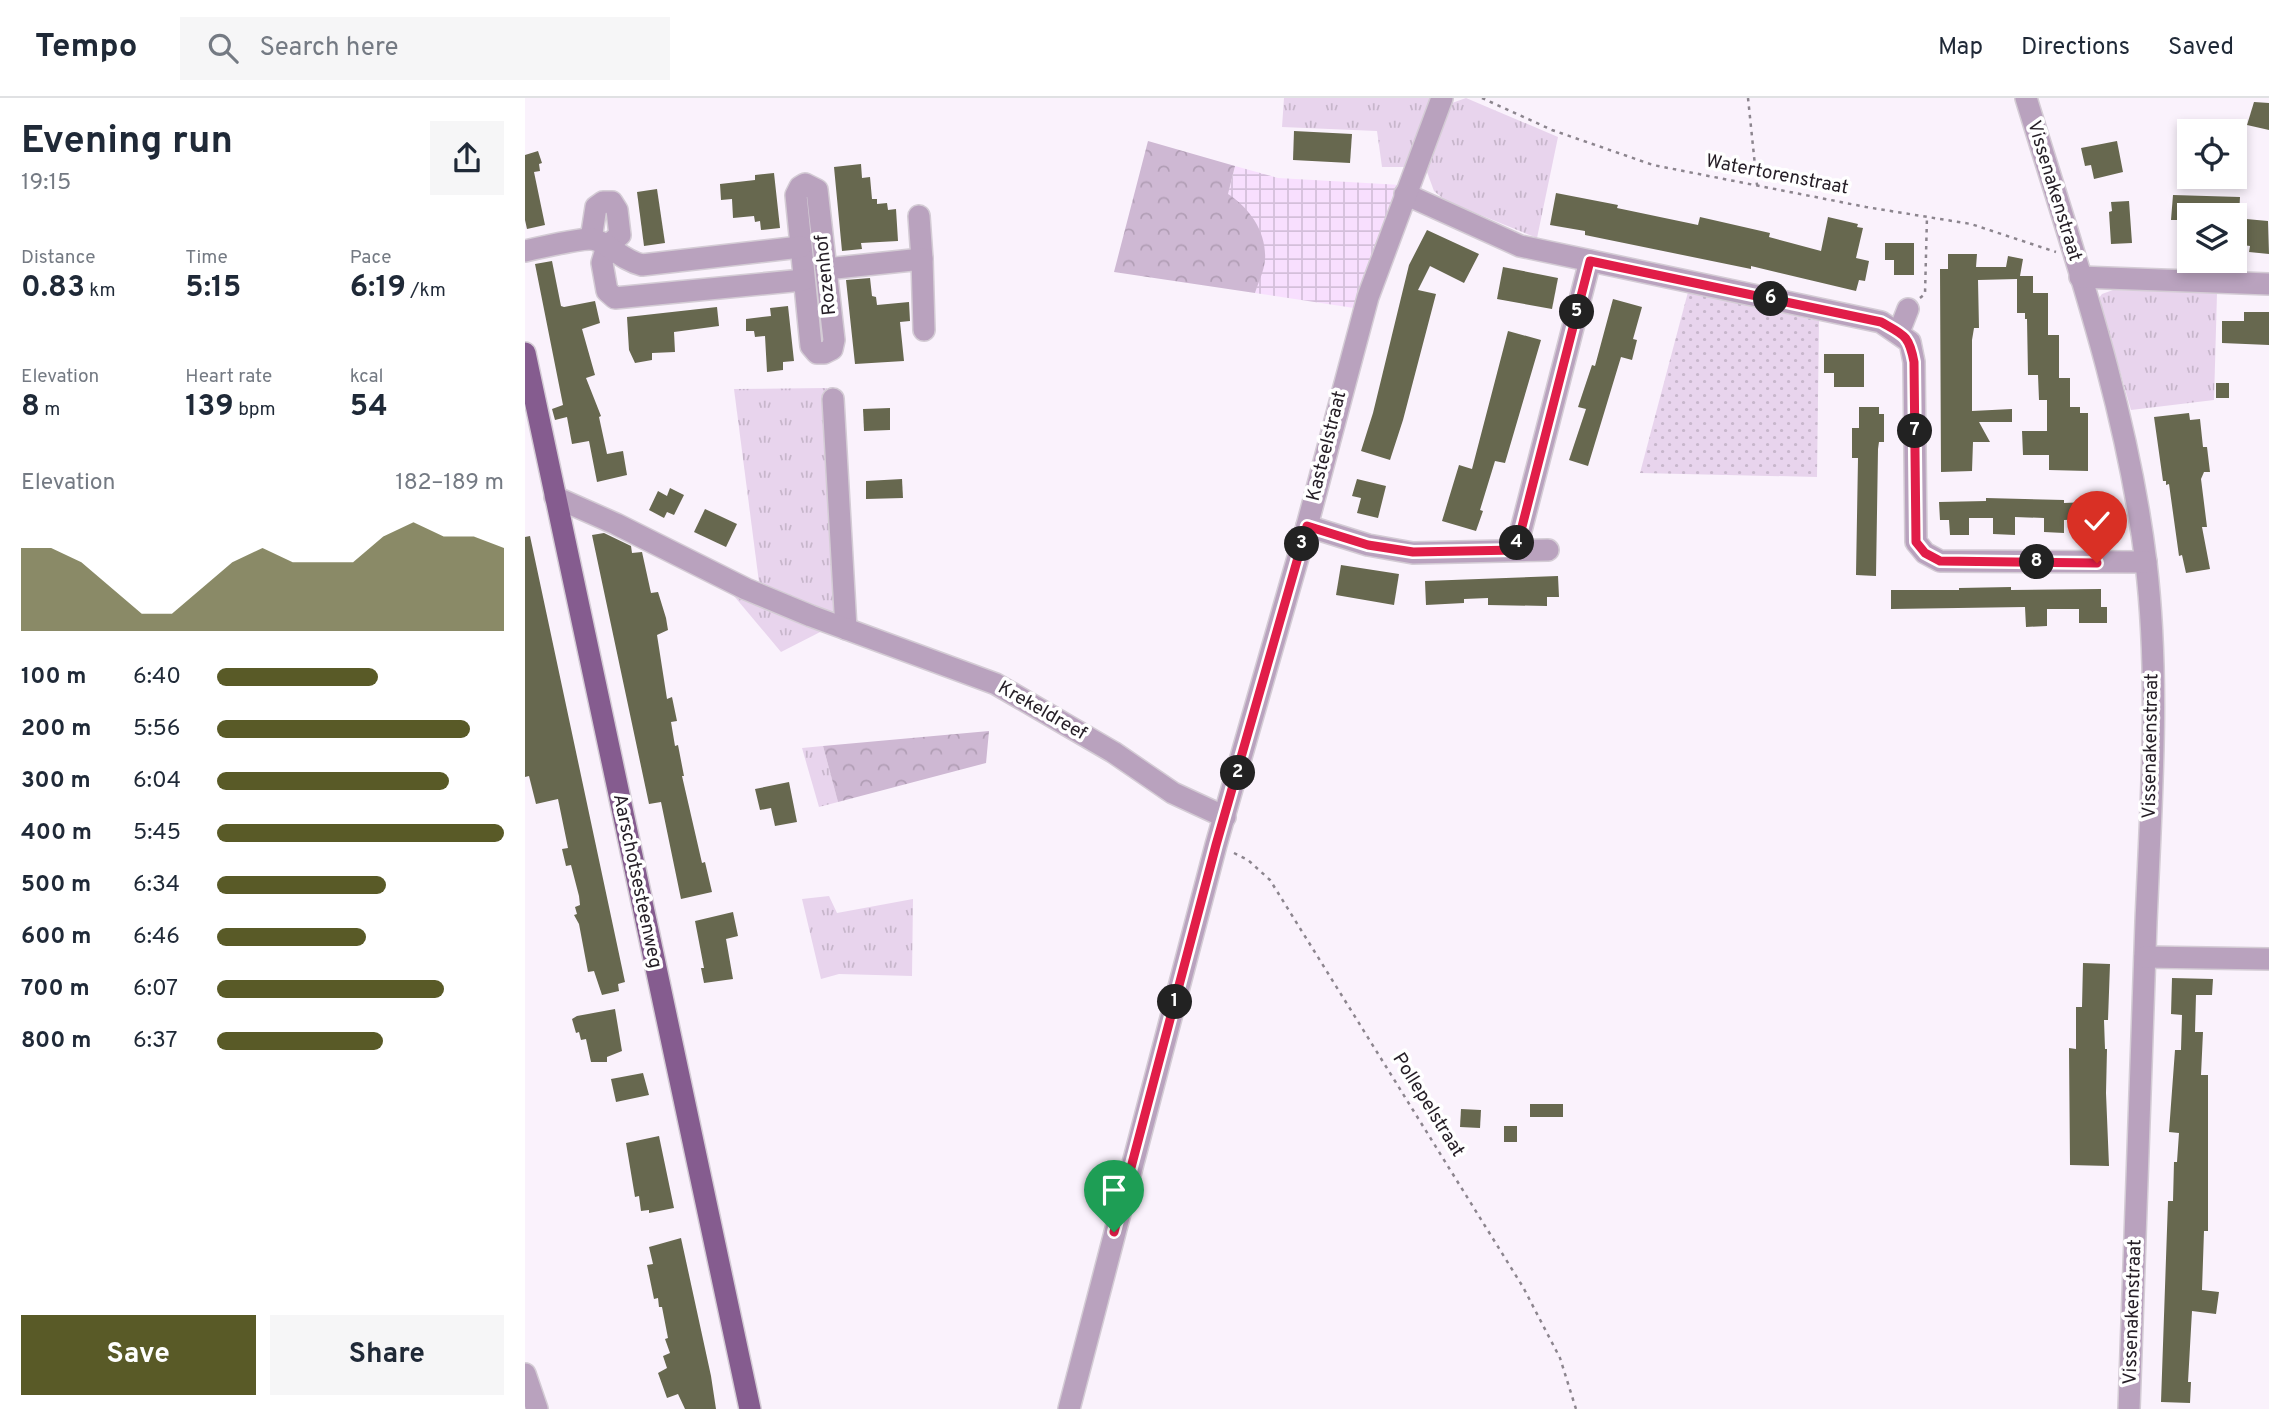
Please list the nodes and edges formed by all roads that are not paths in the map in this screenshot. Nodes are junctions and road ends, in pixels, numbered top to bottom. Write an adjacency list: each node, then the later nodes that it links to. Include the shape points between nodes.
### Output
1 (1442, 98): 3 (street, Kasteelstraat)
2 (2026, 98): 11 (street, Vissenakenstraat)
3 (1405, 194): 9 (street, via 1520,246); 20 (street, Kasteelstraat, via 1368,297)
4 (919, 216): 8 (street)
5 (599, 243): 6 (street, Rozenhof, via 642,265); 7 (street); 12 (street, Rozenhof, via 607,291 615,298)
6 (800, 247): 10 (street, Rozenhof, via 796,195 806,184 817,190); 12 (street, Rozenhof)
7 (525, 251)
8 (922, 259): 10 (street); 15 (street)
9 (1590, 261): 16 (street, via 1881,322); 21 (street)
10 (826, 269): 12 (street, Rozenhof, via 834,340 832,349 824,353 811,346)
11 (2080, 278): 13 (street); 23 (street, Vissenakenstraat, via 2123,436)
12 (803, 280)
13 (2269, 284)
14 (1908, 309): 16 (street)
15 (923, 330)
16 (1899, 332): 23 (street, via 1910,342 1914,362 1916,542 1925,553 1940,561)
17 (525, 353): 19 (main road, Aarschotsesteenweg)
18 (834, 399): 24 (street)
19 (555, 498): 24 (street, Krekeldreef, via 746,589); 30 (main road, Aarschotsesteenweg)
20 (1307, 526): 21 (street, via 1368,545 1413,552); 25 (street, Kasteelstraat)
21 (1516, 550): 22 (street)
22 (1548, 550)
23 (2146, 562): 26 (street, Vissenakenstraat, via 2153,695)
24 (846, 629): 25 (street, Krekeldreef, via 996,684 1173,793)
25 (1225, 817): 31 (street, Kasteelstraat)
26 (2145, 957): 27 (street); 32 (street, Vissenakenstraat)
27 (2269, 959)
28 (525, 1374): 29 (street)
29 (537, 1409)
30 (750, 1409)
31 (1069, 1409)
32 (2129, 1409)

